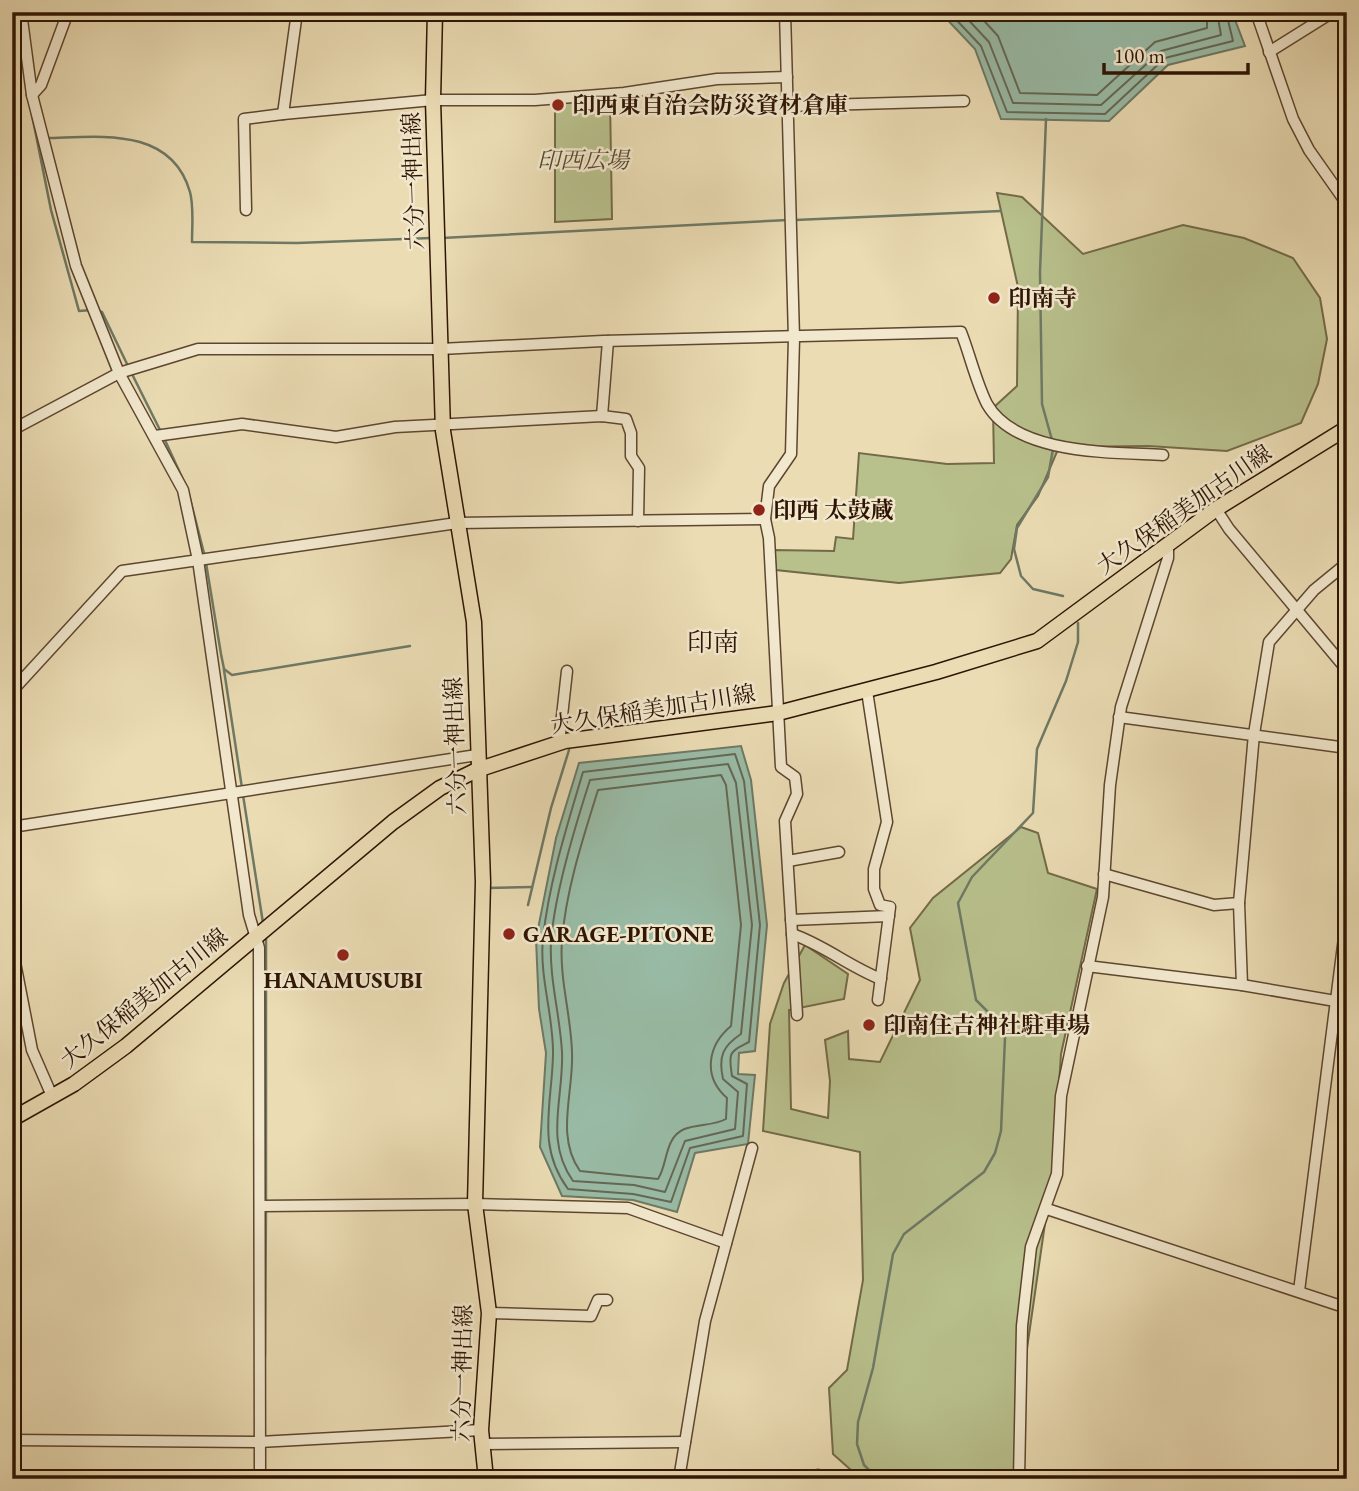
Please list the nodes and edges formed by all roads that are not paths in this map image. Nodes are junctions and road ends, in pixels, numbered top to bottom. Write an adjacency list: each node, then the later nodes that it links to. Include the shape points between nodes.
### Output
1 (21, 12): 10 (street)
2 (68, 12): 10 (street, via 41,85)
3 (297, 12): 14 (street)
4 (435, 12): 11 (main road, 六分一神出線)
5 (785, 12): 9 (street)
6 (1256, 12): 8 (street)
7 (1334, 12): 8 (street)
8 (1269, 52): 15 (street, via 1308,150)
9 (787, 77): 11 (street, via 717,79 535,100); 13 (street)
10 (32, 95): 20 (street, via 76,266)
11 (433, 100): 14 (street); 19 (main road, 六分一神出線)
12 (964, 101): 13 (street)
13 (787, 106): 17 (street)
14 (283, 114): 16 (street, via 244,119)
15 (1347, 204)
16 (246, 209)
17 (794, 338): 18 (street); 28 (street, via 961,332 988,405 1010,428 1071,449); 30 (street, via 791,454 769,486)
18 (608, 341): 19 (street); 22 (street)
19 (440, 349): 20 (street, via 198,349); 24 (main road, 六分一神出線)
20 (119, 373): 26 (street); 27 (street)
21 (514, 409): 23 (street)
22 (603, 416): 23 (street); 31 (street, via 626,419 631,433 631,456 639,468)
23 (515, 422): 24 (street)
24 (443, 426): 27 (street, via 395,427 336,437 242,424); 32 (main road, 六分一神出線)
25 (1347, 428): 29 (main road, 大久保稲美加古川線)
26 (12, 430)
27 (155, 436): 34 (street, via 183,490)
28 (1163, 455)
29 (1216, 509): 33 (main road, 大久保稲美加古川線); 36 (street)
30 (765, 519): 31 (street); 41 (street)
31 (638, 521): 32 (street)
32 (457, 523): 34 (street); 46 (main road, 六分一神出線, via 474,622)
33 (1168, 544): 40 (main road, 大久保稲美加古川線, via 1037,641); 42 (street, via 1168,558)
34 (198, 560): 39 (street, via 122,571); 47 (street)
35 (1347, 563): 36 (street)
36 (1296, 609): 37 (street); 43 (street, via 1269,642)
37 (1347, 670)
38 (567, 671): 44 (street)
39 (12, 691)
40 (867, 691): 41 (main road, 大久保稲美加古川線); 54 (street, via 887,822 874,869 874,889 880,905 890,906)
41 (778, 713): 44 (main road, 大久保稲美加古川線); 50 (street, via 781,766 795,776 797,794 785,821)
42 (1119, 717): 43 (street); 51 (street)
43 (1254, 734): 45 (street); 52 (street)
44 (559, 743): 46 (main road, 大久保稲美加古川線)
45 (1347, 748)
46 (477, 762): 47 (street); 57 (main road, 大久保稲美加古川線, via 393,822); 68 (main road, 六分一神出線, via 483,882)
47 (232, 793): 48 (street); 57 (street, via 249,915)
48 (12, 827)
49 (839, 852): 50 (street)
50 (788, 861): 55 (street)
51 (1104, 874): 52 (street, via 1214,905); 59 (street)
52 (1239, 903): 61 (street)
53 (1347, 914): 63 (street)
54 (889, 916): 55 (street); 60 (street)
55 (791, 920): 56 (street)
56 (792, 934): 60 (street); 64 (street)
57 (257, 936): 65 (main road, 大久保稲美加古川線, via 126,1046); 69 (street)
58 (12, 947): 65 (street, via 32,1050)
59 (1087, 966): 61 (street); 70 (street, via 1061,1096 1057,1174)
60 (881, 979): 62 (street)
61 (1242, 985): 63 (street)
62 (878, 1000)
63 (1341, 1002): 72 (street)
64 (797, 1014)
65 (52, 1096): 66 (main road, 大久保稲美加古川線)
66 (12, 1119)
67 (752, 1148): 71 (street)
68 (475, 1204): 69 (street); 71 (street, via 628,1208); 75 (main road, 六分一神出線)
69 (261, 1206): 78 (street)
70 (1047, 1209): 72 (street); 83 (street, via 1031,1247 1023,1326)
71 (726, 1244): 79 (street, via 705,1321)
72 (1299, 1292): 74 (street)
73 (607, 1300): 75 (street, via 598,1300 591,1316)
74 (1347, 1308)
75 (489, 1313): 76 (main road, 六分一神出線)
76 (482, 1437): 78 (street); 79 (street); 81 (main road, 六分一神出線)
77 (12, 1440): 78 (street)
78 (259, 1441): 80 (street)
79 (685, 1442): 82 (street)
80 (260, 1479)
81 (486, 1479)
82 (679, 1479)
83 (1019, 1479)

